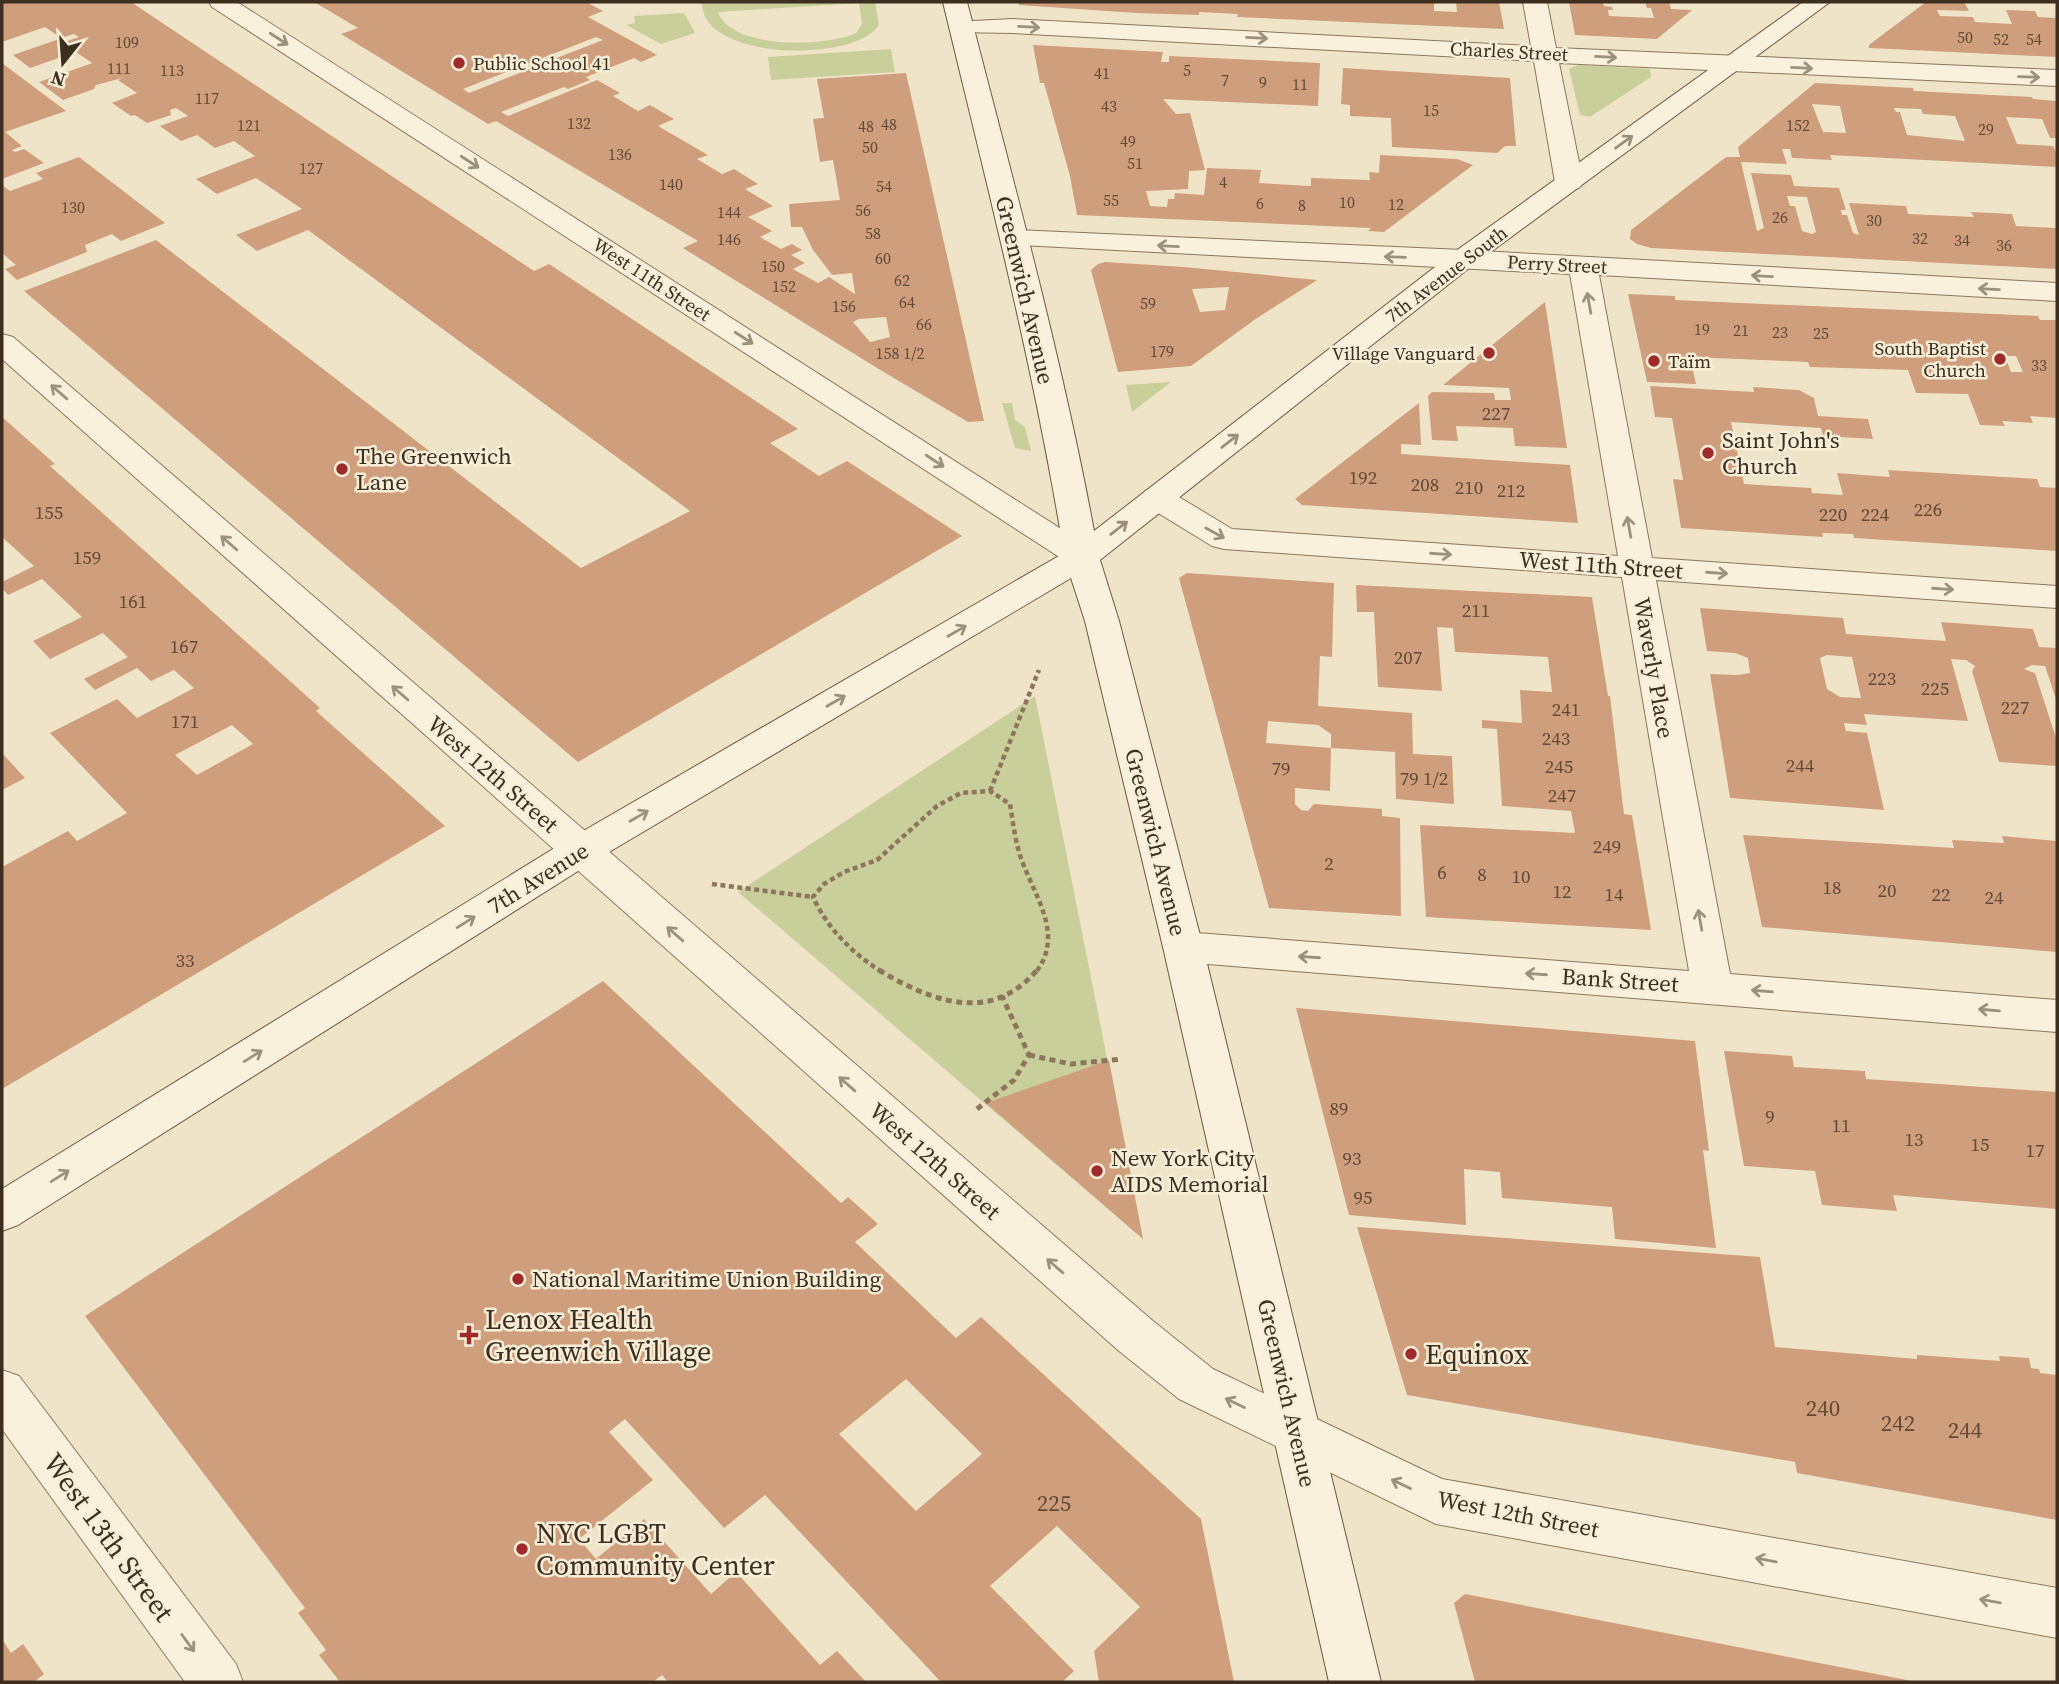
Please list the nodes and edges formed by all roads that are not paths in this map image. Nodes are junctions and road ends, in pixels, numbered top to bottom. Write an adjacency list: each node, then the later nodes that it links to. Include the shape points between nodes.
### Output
1 (221, 2): 16 (street, West 11th Street, one-way to 16)
2 (955, 2): 5 (street, Greenwich Avenue)
3 (1535, 2): 6 (street)
4 (1818, 2): 7 (street, 7th Avenue South)
5 (961, 27): 6 (street, Charles Street, one-way to 6); 10 (street, Greenwich Avenue)
6 (1545, 53): 7 (street, Charles Street, one-way to 7); 9 (street)
7 (1734, 64): 8 (street, Charles Street, one-way to 8); 9 (street, 7th Avenue South, one-way to 7)
8 (2057, 78)
9 (1569, 183): 11 (street, 7th Avenue South)
10 (1014, 238): 11 (street, Perry Street, one-way to 10); 16 (street, Greenwich Avenue)
11 (1463, 259): 12 (street, Perry Street); 15 (street, 7th Avenue South, one-way to 11)
12 (1583, 266): 13 (street, Perry Street, one-way to 12); 17 (street, Waverly Place, one-way to 12)
13 (2057, 292)
14 (2, 343): 19 (street, West 12th Street, one-way to 14)
15 (1157, 498): 16 (street, 7th Avenue South, one-way to 15); 17 (street, West 11th Street, one-way to 17, via 1224,539)
16 (1082, 557): 19 (street, 7th Avenue, one-way to 16); 20 (street, Greenwich Avenue)
17 (1637, 567): 18 (street, West 11th Street, one-way to 18); 21 (street, Waverly Place, one-way to 17)
18 (2057, 597)
19 (580, 851): 23 (street, 7th Avenue, one-way to 19); 25 (street, West 12th Street, one-way to 19, via 1196,1384 1136,1336)
20 (1182, 947): 21 (street, Bank Street, one-way to 20); 25 (street, Greenwich Avenue)
21 (1712, 987): 22 (street, Bank Street, one-way to 21)
22 (2057, 1016)
23 (2, 1212)
24 (2, 1391): 27 (street, West 13th Street, one-way to 27)
25 (1296, 1433): 26 (street, West 12th Street, one-way to 25, via 1436,1501); 28 (street, Greenwich Avenue)
26 (2057, 1613)
27 (217, 1682)
28 (1355, 1682)

